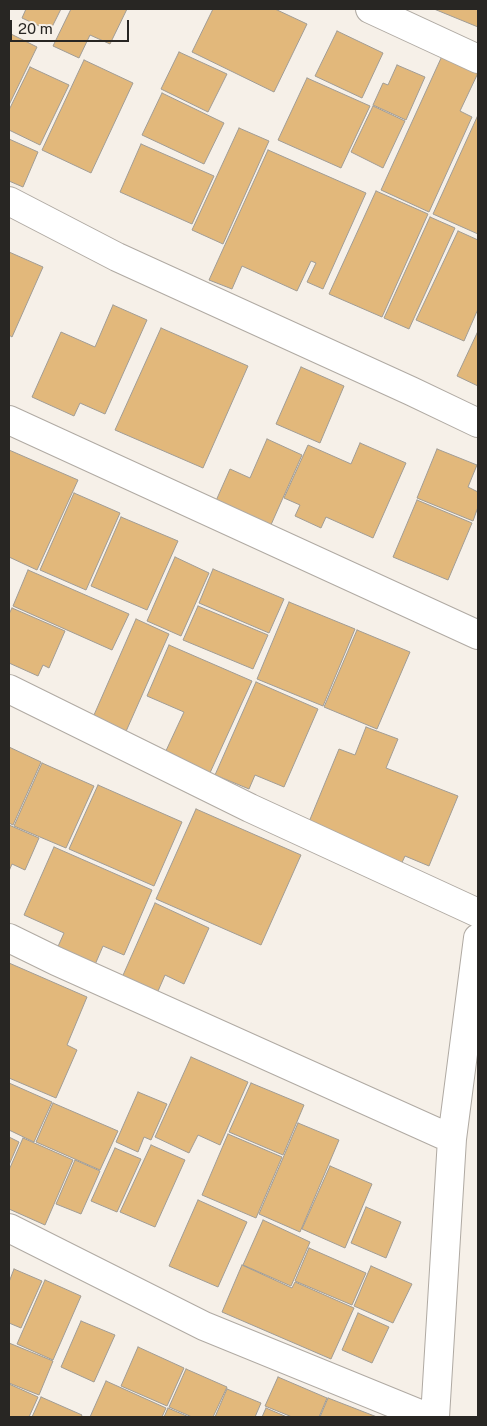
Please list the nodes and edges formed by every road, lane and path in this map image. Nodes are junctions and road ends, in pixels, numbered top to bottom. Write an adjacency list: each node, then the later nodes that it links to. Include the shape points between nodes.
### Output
1 (370, 9): 2 (street)
2 (478, 59)
3 (9, 201): 5 (street, via 117,257)
4 (9, 420): 6 (street)
5 (478, 423)
6 (478, 635)
7 (9, 689): 8 (street, via 250,808)
8 (478, 913)
9 (9, 938): 11 (street)
10 (478, 938): 11 (street)
11 (452, 1139): 14 (street)
12 (9, 1228): 13 (street, via 204,1326)
13 (427, 1417)
14 (435, 1417)

